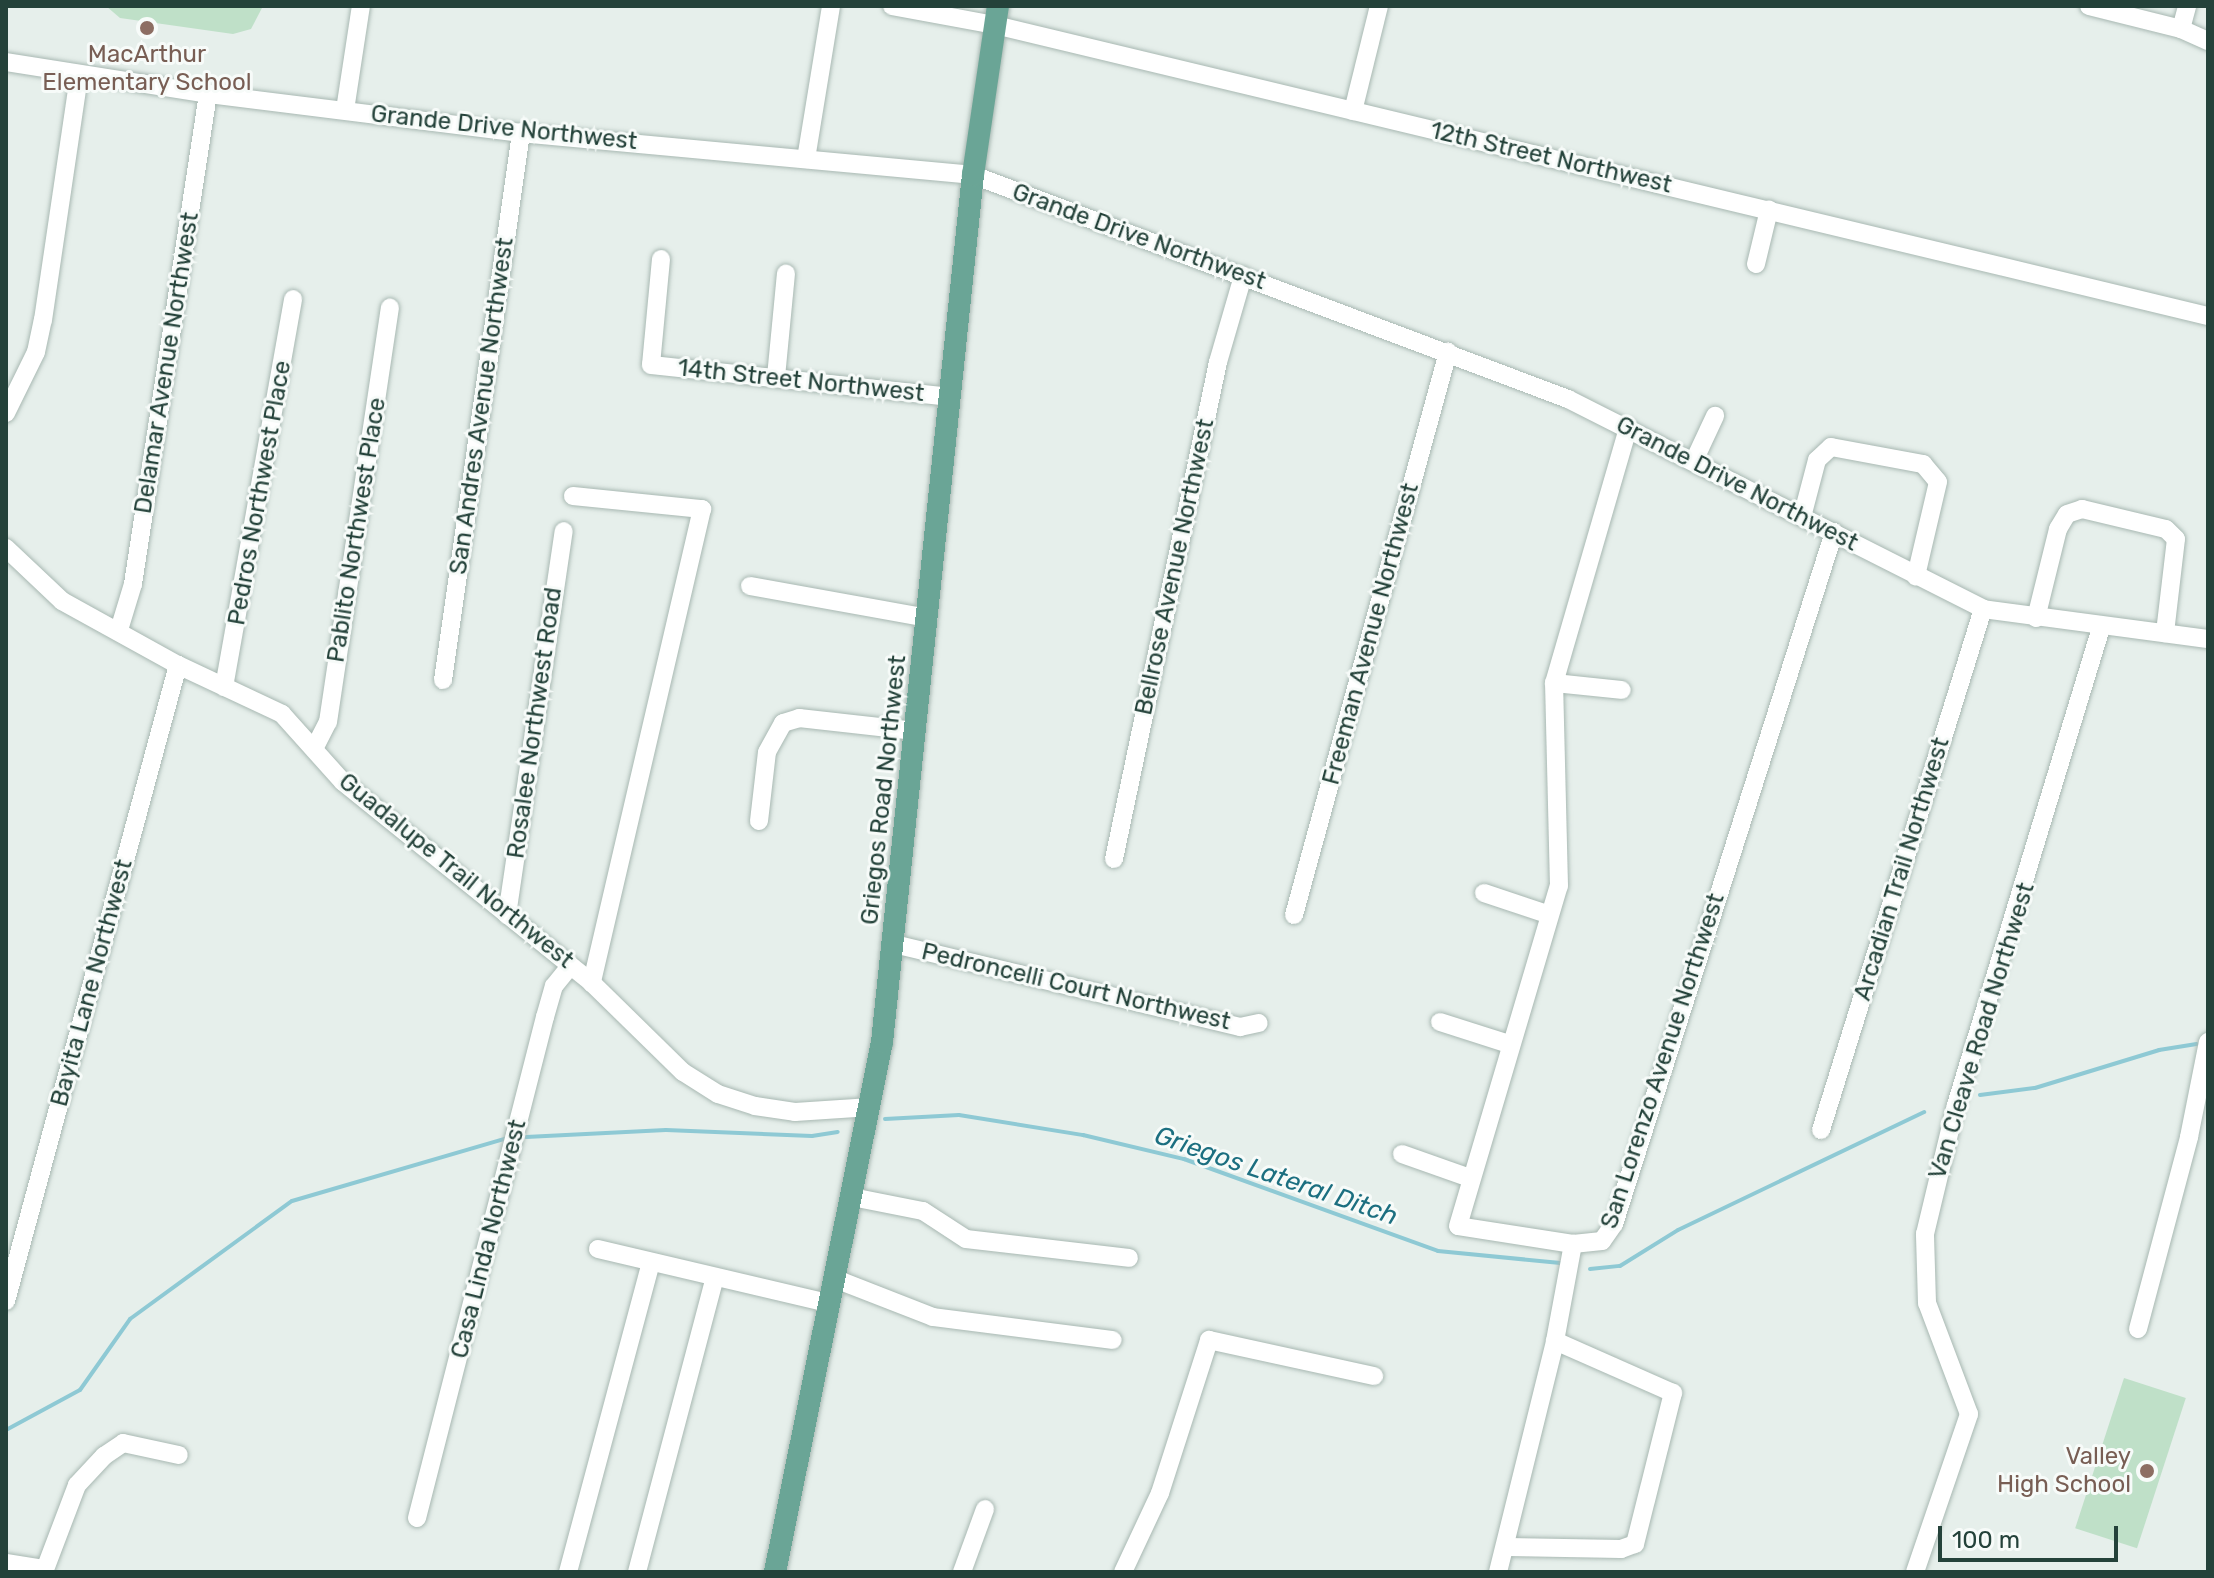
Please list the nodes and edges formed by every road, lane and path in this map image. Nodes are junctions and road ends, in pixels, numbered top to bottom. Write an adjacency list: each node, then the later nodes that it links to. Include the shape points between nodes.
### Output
1 (361, 6): 13 (street)
2 (831, 6): 16 (street)
3 (892, 6): 7 (street, 12th Street Northwest)
4 (1379, 6): 14 (street)
5 (2089, 6): 8 (street)
6 (2187, 6): 8 (street)
7 (997, 15): 14 (street, 12th Street Northwest); 17 (main road, Griegos Road Northwest)
8 (2181, 29): 9 (street)
9 (2208, 41)
10 (6, 62): 11 (street, Grande Drive Northwest)
11 (79, 75): 12 (street, Grande Drive Northwest); 29 (street, via 43,320 36,352)
12 (208, 94): 13 (street, Grande Drive Northwest); 44 (street, Delamar Avenue Northwest, via 133,584)
13 (345, 110): 15 (street, Grande Drive Northwest)
14 (1353, 111): 18 (street, 12th Street Northwest)
15 (521, 133): 16 (street, Grande Drive Northwest); 48 (street, San Andres Avenue Northwest)
16 (806, 159): 17 (street, Grande Drive Northwest)
17 (973, 175): 22 (street, Grande Drive Northwest); 28 (main road, Griegos Road Northwest)
18 (1769, 210): 20 (street); 25 (street, 12th Street Northwest)
19 (661, 259): 27 (street, 14th Street Northwest, via 651,365)
20 (1756, 264)
21 (786, 273): 27 (street)
22 (1243, 276): 26 (street, Grande Drive Northwest); 55 (street, Bellrose Avenue Northwest, via 1218,362)
23 (293, 299): 50 (street, Pedros Northwest Place)
24 (390, 308): 53 (street, Pablito Northwest Place, via 328,722)
25 (2208, 316)
26 (1448, 352): 31 (street, Grande Drive Northwest); 59 (street, Freeman Avenue Northwest)
27 (776, 377): 28 (street, 14th Street Northwest)
28 (951, 397): 41 (main road, Griegos Road Northwest)
29 (6, 413)
30 (1715, 416): 32 (street)
31 (1628, 428): 32 (street, Grande Drive Northwest); 49 (street)
32 (1694, 461): 34 (street, Grande Drive Northwest)
33 (573, 496): 62 (street, Guadalupe Trail Northwest, via 702,509)
34 (1802, 517): 36 (street, Grande Drive Northwest); 38 (street, via 1817,460 1831,447 1923,464 1938,482)
35 (564, 531): 58 (street, Rosalee Northwest Road)
36 (1834, 532): 38 (street, Grande Drive Northwest); 74 (street, San Lorenzo Avenue Northwest, via 1614,1224 1602,1241)
37 (6, 548): 44 (street, Guadalupe Trail Northwest, via 62,601)
38 (1916, 576): 40 (street, Grande Drive Northwest)
39 (750, 586): 41 (street)
40 (1983, 609): 42 (street, Grande Drive Northwest); 68 (street, Arcadian Trail Northwest)
41 (928, 618): 52 (main road, Griegos Road Northwest)
42 (2036, 618): 43 (street, Grande Drive Northwest); 45 (street, via 2058,529 2067,514 2082,509 2166,529 2176,539)
43 (2101, 627): 45 (street, Grande Drive Northwest); 98 (street, Van Cleave Road Northwest, via 1956,1105 1925,1234 1927,1303 1969,1414)
44 (119, 630): 47 (street, Guadalupe Trail Northwest)
45 (2165, 633): 46 (street, Grande Drive Northwest)
46 (2208, 639)
47 (178, 665): 50 (street, Guadalupe Trail Northwest); 80 (street, Bayita Lane Northwest)
48 (443, 680)
49 (1554, 683): 51 (street); 57 (street, via 1559,886)
50 (224, 687): 53 (street, Guadalupe Trail Northwest, via 282,714)
51 (1622, 690)
52 (915, 731): 54 (street, via 799,718 783,723 767,752); 60 (main road, Griegos Road Northwest)
53 (314, 749): 58 (street, Guadalupe Trail Northwest, via 390,822)
54 (759, 821)
55 (1114, 859)
56 (1484, 893): 57 (street)
57 (1547, 914): 66 (street)
58 (507, 915): 61 (street, Guadalupe Trail Northwest)
59 (1294, 915)
60 (894, 944): 64 (street, Pedroncelli Court Northwest, via 1240,1027); 67 (main road, Griegos Road Northwest)
61 (570, 966): 62 (street, Guadalupe Trail Northwest); 88 (street, Casa Linda Northwest, via 554,986 545,1017)
62 (592, 983): 67 (street, Guadalupe Trail Northwest, via 683,1072 718,1094 795,1112)
63 (1440, 1022): 66 (street)
64 (1259, 1023)
65 (2208, 1042): 69 (street)
66 (1509, 1044): 72 (street)
67 (871, 1107): 73 (main road, Griegos Road Northwest)
68 (1821, 1130)
69 (2189, 1137): 70 (street); 82 (street)
70 (2208, 1142)
71 (1402, 1154): 72 (street)
72 (1470, 1178): 74 (street, via 1458,1226)
73 (852, 1197): 76 (street, via 923,1211 966,1239); 78 (main road, Griegos Road Northwest)
74 (1573, 1244): 84 (street, San Lorenzo Avenue Northwest)
75 (598, 1249): 77 (street)
76 (1129, 1258)
77 (651, 1263): 79 (street); 92 (street)
78 (833, 1278): 81 (main road, Griegos Road Northwest); 83 (street, via 933,1317)
79 (714, 1280): 81 (street); 93 (street)
80 (6, 1301)
81 (828, 1303): 94 (main road, Griegos Road Northwest)
82 (2138, 1329)
83 (1113, 1340)
84 (1555, 1341): 89 (street, San Lorenzo Avenue Northwest); 89 (street, via 1673,1393 1667,1422 1635,1544 1621,1549)
85 (1374, 1376): 96 (street, via 1209,1340 1160,1493)
86 (179, 1455): 91 (street, via 123,1443 104,1456 77,1485)
87 (985, 1509): 95 (street)
88 (417, 1518)
89 (1508, 1547): 97 (street, San Lorenzo Avenue Northwest)
90 (6, 1563): 91 (street)
91 (44, 1571)
92 (568, 1572)
93 (637, 1572)
94 (775, 1572)
95 (962, 1572)
96 (1123, 1572)
97 (1498, 1572)
98 (1915, 1572)

